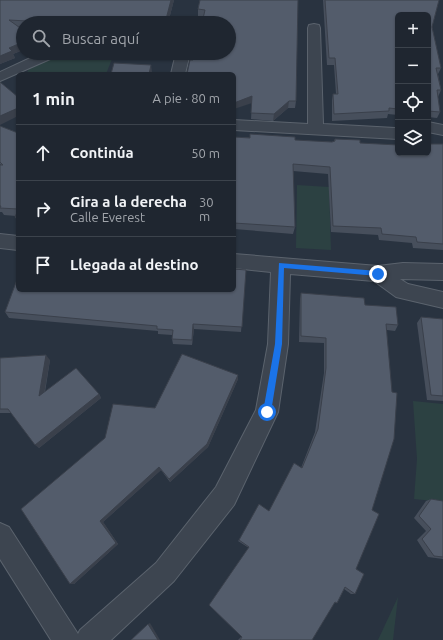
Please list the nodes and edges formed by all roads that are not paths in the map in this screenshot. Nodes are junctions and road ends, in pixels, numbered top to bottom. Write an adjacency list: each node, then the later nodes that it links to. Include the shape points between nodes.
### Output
1 (314, 28): 9 (street)
2 (37, 60): 5 (street)
3 (181, 60): 4 (street)
4 (178, 72)
5 (4, 75): 6 (street)
6 (16, 82)
7 (236, 125): 9 (street)
8 (431, 128): 10 (street)
9 (316, 129): 11 (street)
10 (443, 130)
11 (395, 133)
12 (443, 139): 13 (street)
13 (431, 140)
14 (0, 241): 15 (street)
15 (16, 243)
16 (236, 261): 17 (street)
17 (281, 265): 19 (street); 23 (street, via 278,344 267,412 225,496 165,572)
18 (443, 272): 19 (street, via 403,271)
19 (378, 274): 20 (street, via 402,291)
20 (443, 300)
21 (0, 536): 22 (street)
22 (68, 640)
23 (90, 640)

